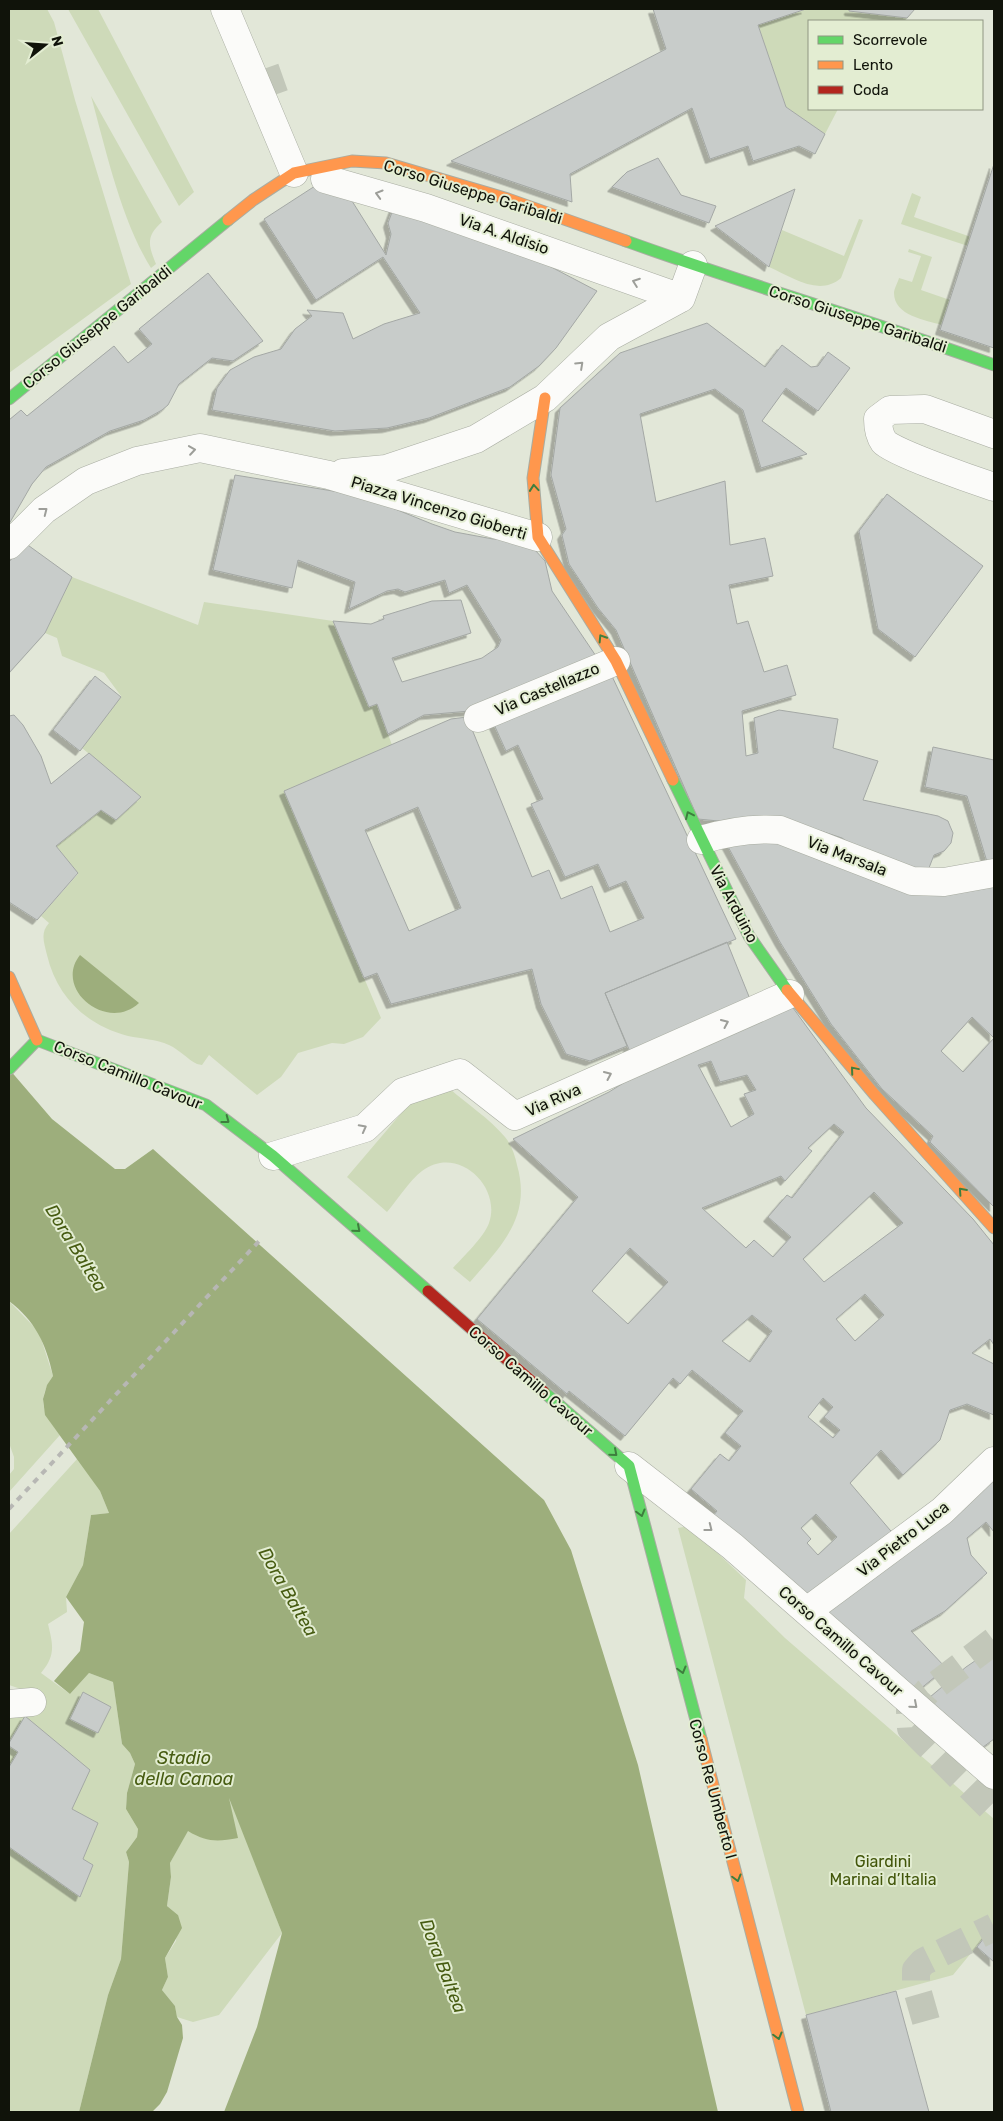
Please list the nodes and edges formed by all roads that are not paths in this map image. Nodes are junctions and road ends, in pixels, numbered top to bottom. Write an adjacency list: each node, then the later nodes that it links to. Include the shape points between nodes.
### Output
1 (225, 9): 2 (street)
2 (294, 173): 4 (main road, Corso Giuseppe Garibaldi, via 352,161 386,163 508,199); 8 (main road, Corso Giuseppe Garibaldi, via 230,219)
3 (325, 179): 5 (street, Via A. Aldisio, one-way to 3, via 426,208)
4 (693, 265): 5 (street); 6 (main road, Corso Giuseppe Garibaldi)
5 (682, 298): 7 (street, one-way to 5, via 610,338)
6 (994, 364)
7 (545, 398): 10 (street, Piazza Vincenzo Gioberti, via 476,438 386,469); 12 (main road, Piazza Vincenzo Gioberti, one-way to 7, via 533,478)
8 (9, 399)
9 (994, 434): 11 (street, via 925,409 890,410 878,420 878,430 884,443)
10 (329, 475): 12 (street, Piazza Vincenzo Gioberti); 13 (street, one-way to 10, via 44,510 86,481 137,461 174,452 200,448)
11 (994, 487)
12 (538, 537): 14 (main road, Via Arduino, one-way to 12)
13 (9, 545)
14 (616, 660): 15 (street, Via Castellazzo); 16 (main road, Via Arduino, one-way to 14)
15 (478, 718)
16 (701, 840): 17 (street, Via Marsala, via 731,832 780,830 912,881 944,882); 19 (main road, Via Arduino, via 749,936)
17 (994, 873)
18 (9, 977): 20 (main road)
19 (790, 994): 22 (street, Via Riva, one-way to 19, via 365,1128 402,1092 460,1073 515,1116); 23 (main road, Via Arduino, one-way to 19)
20 (37, 1040): 21 (main road); 22 (main road, Corso Camillo Cavour, one-way to 22, via 206,1105)
21 (13, 1066)
22 (273, 1156): 25 (main road, Corso Camillo Cavour, one-way to 25)
23 (994, 1228)
24 (994, 1461): 26 (street, Via Pietro Luca, via 942,1511)
25 (629, 1466): 26 (street, Corso Camillo Cavour, one-way to 26, via 732,1546); 28 (main road, Corso Re Umberto I, one-way to 28)
26 (807, 1611): 27 (street, Corso Camillo Cavour, one-way to 27)
27 (994, 1775)
28 (798, 2112)

